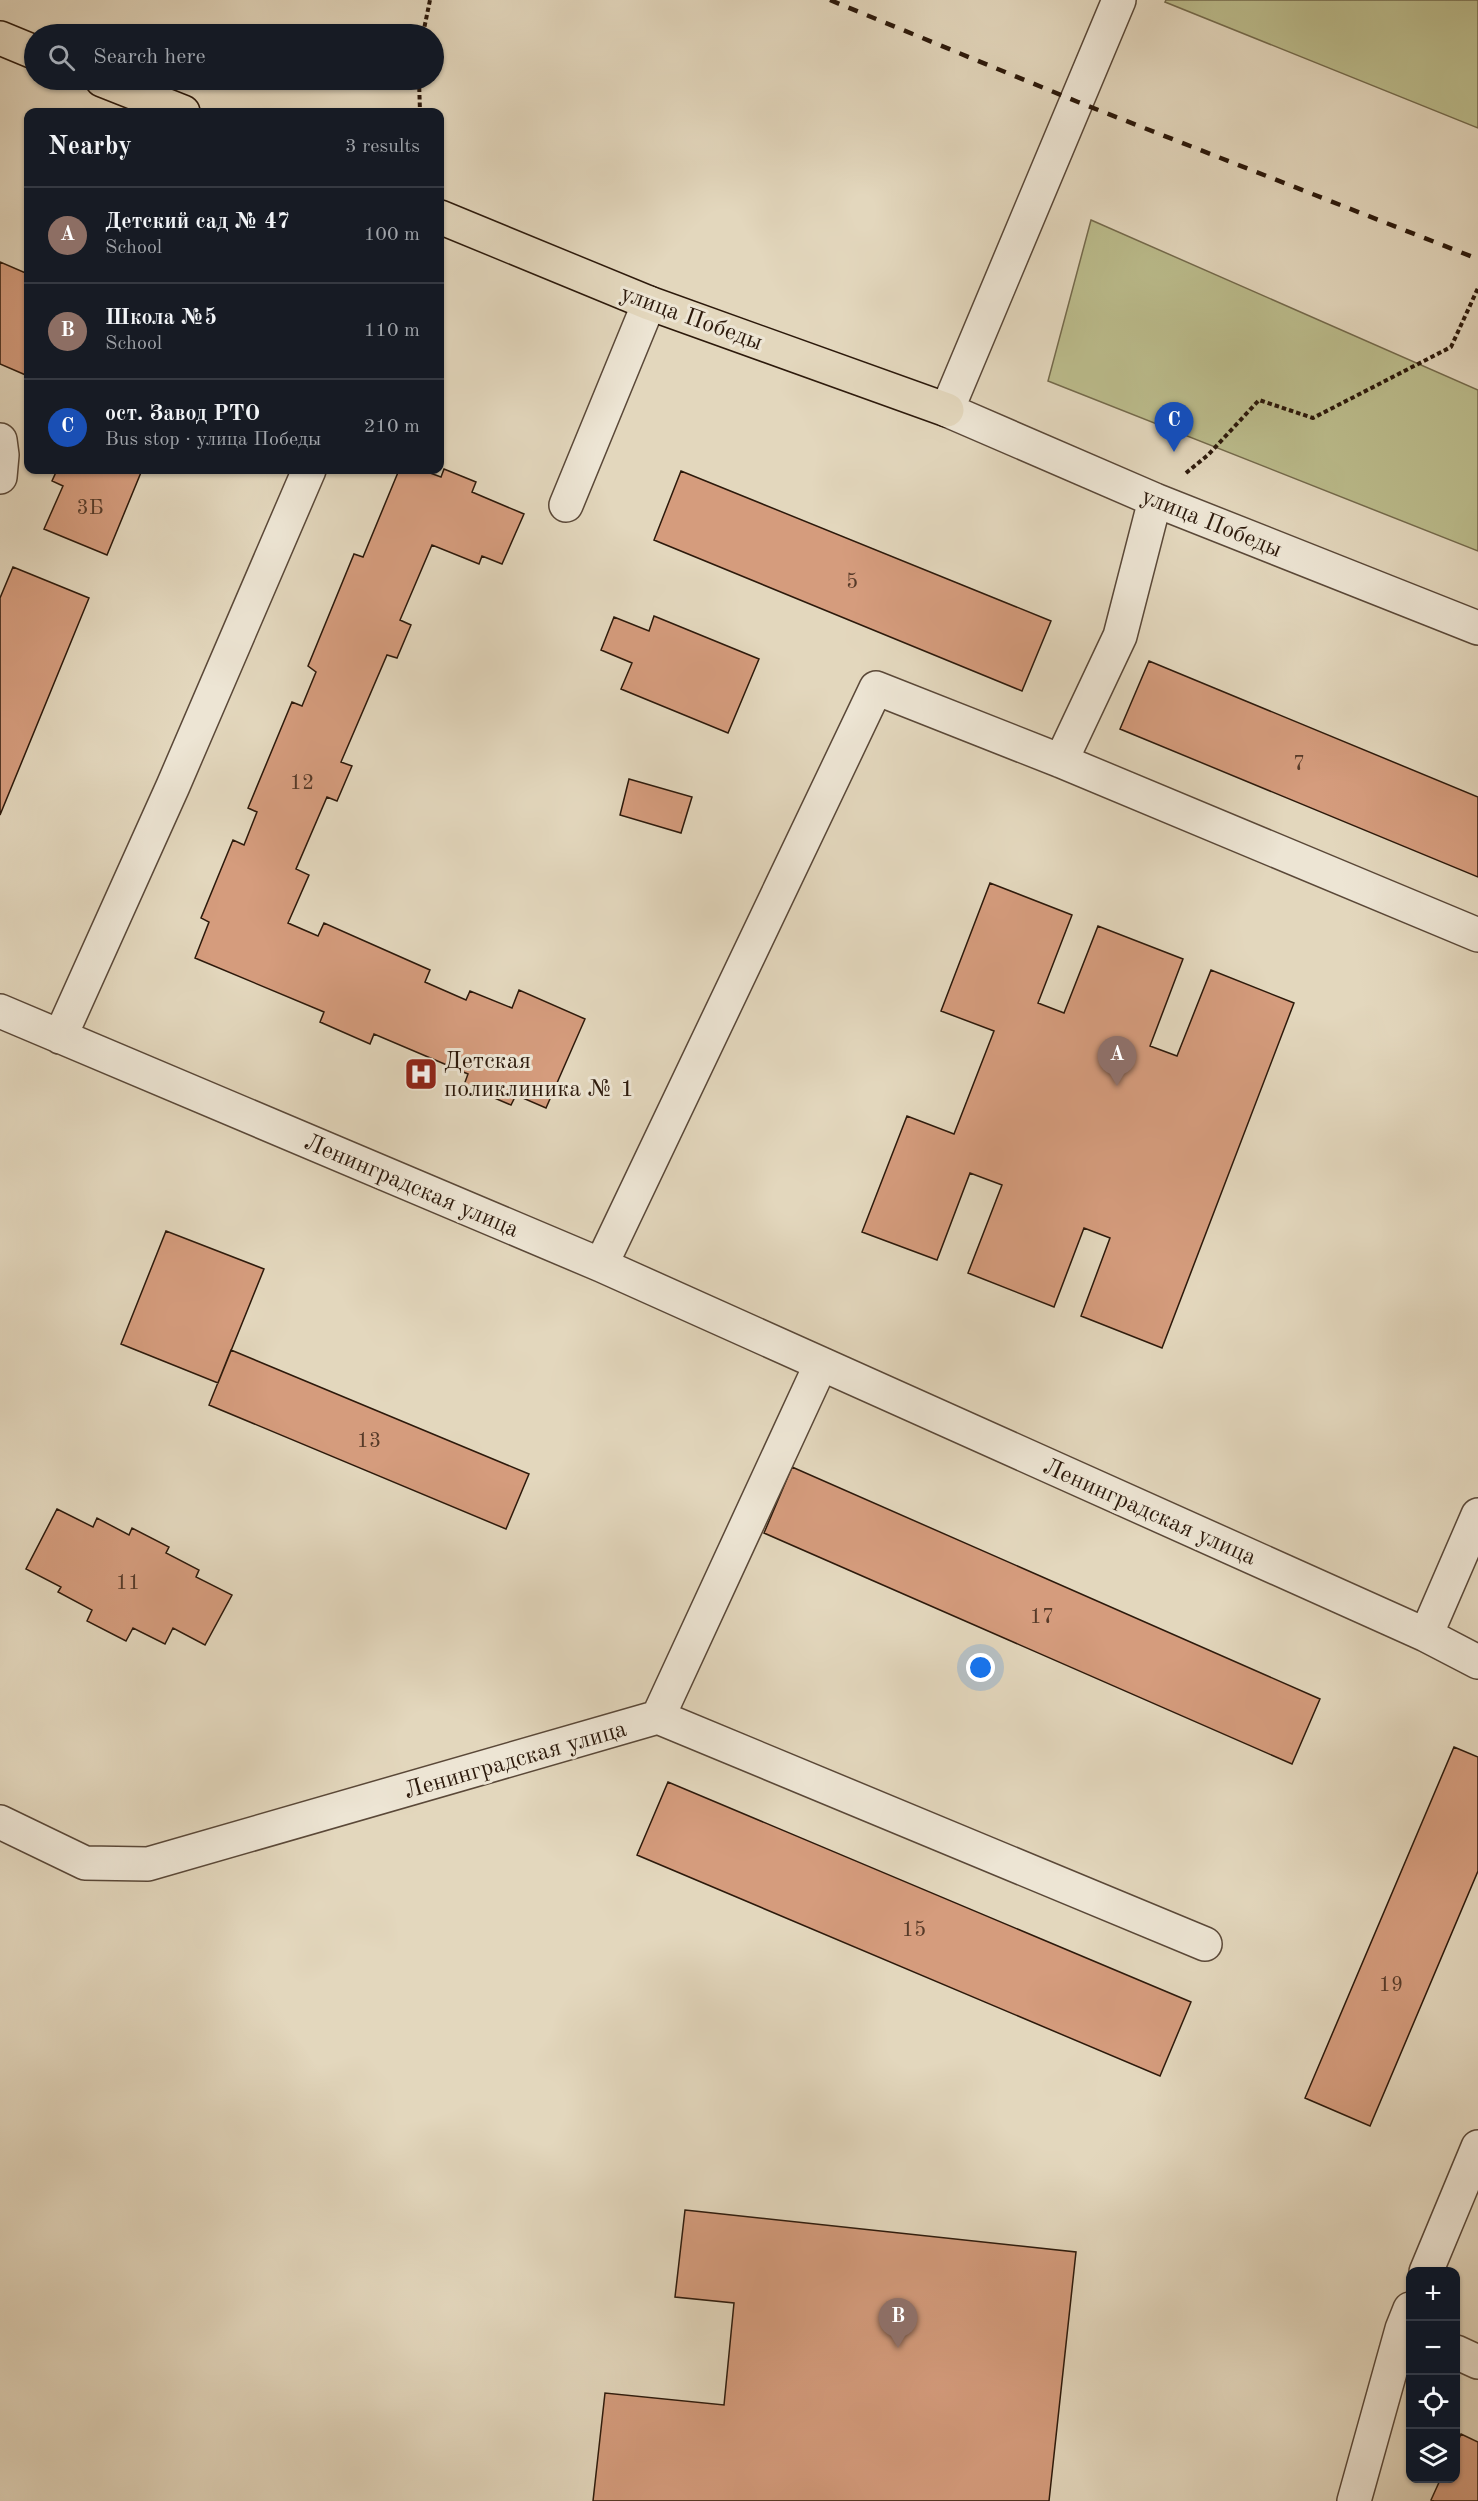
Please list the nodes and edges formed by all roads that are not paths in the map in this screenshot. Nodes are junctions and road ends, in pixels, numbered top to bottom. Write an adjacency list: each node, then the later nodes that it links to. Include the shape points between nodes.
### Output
1 (1119, 0): 8 (street)
2 (0, 38): 3 (main road)
3 (24, 48)
4 (127, 90): 5 (main road)
5 (173, 108)
6 (444, 219): 7 (main road, улица Победы)
7 (650, 303): 8 (main road, улица Победы); 13 (street)
8 (947, 410): 12 (street, улица Победы)
9 (0, 440): 11 (street)
10 (307, 474): 18 (street)
11 (0, 477)
12 (1155, 500): 14 (street, улица Победы); 15 (street, via 1120,636)
13 (566, 505)
14 (1478, 628)
15 (1061, 761): 16 (street); 19 (street, via 876,688)
16 (1478, 935)
17 (0, 1011): 18 (street, Ленинградская улица)
18 (60, 1036): 19 (street, Ленинградская улица)
19 (602, 1265): 20 (street, Ленинградская улица)
20 (821, 1364): 22 (street, Ленинградская улица); 24 (street, Ленинградская улица)
21 (1478, 1515): 22 (street)
22 (1426, 1635): 23 (street, Ленинградская улица)
23 (1478, 1662)
24 (658, 1717): 25 (street, Ленинградская улица, via 148,1864 85,1863); 26 (street)
25 (0, 1822)
26 (1204, 1944)
27 (1478, 2147): 28 (street)
28 (1428, 2267)
29 (1406, 2330): 32 (street)
30 (1460, 2354): 31 (street)
31 (1478, 2362)
32 (1354, 2501)

